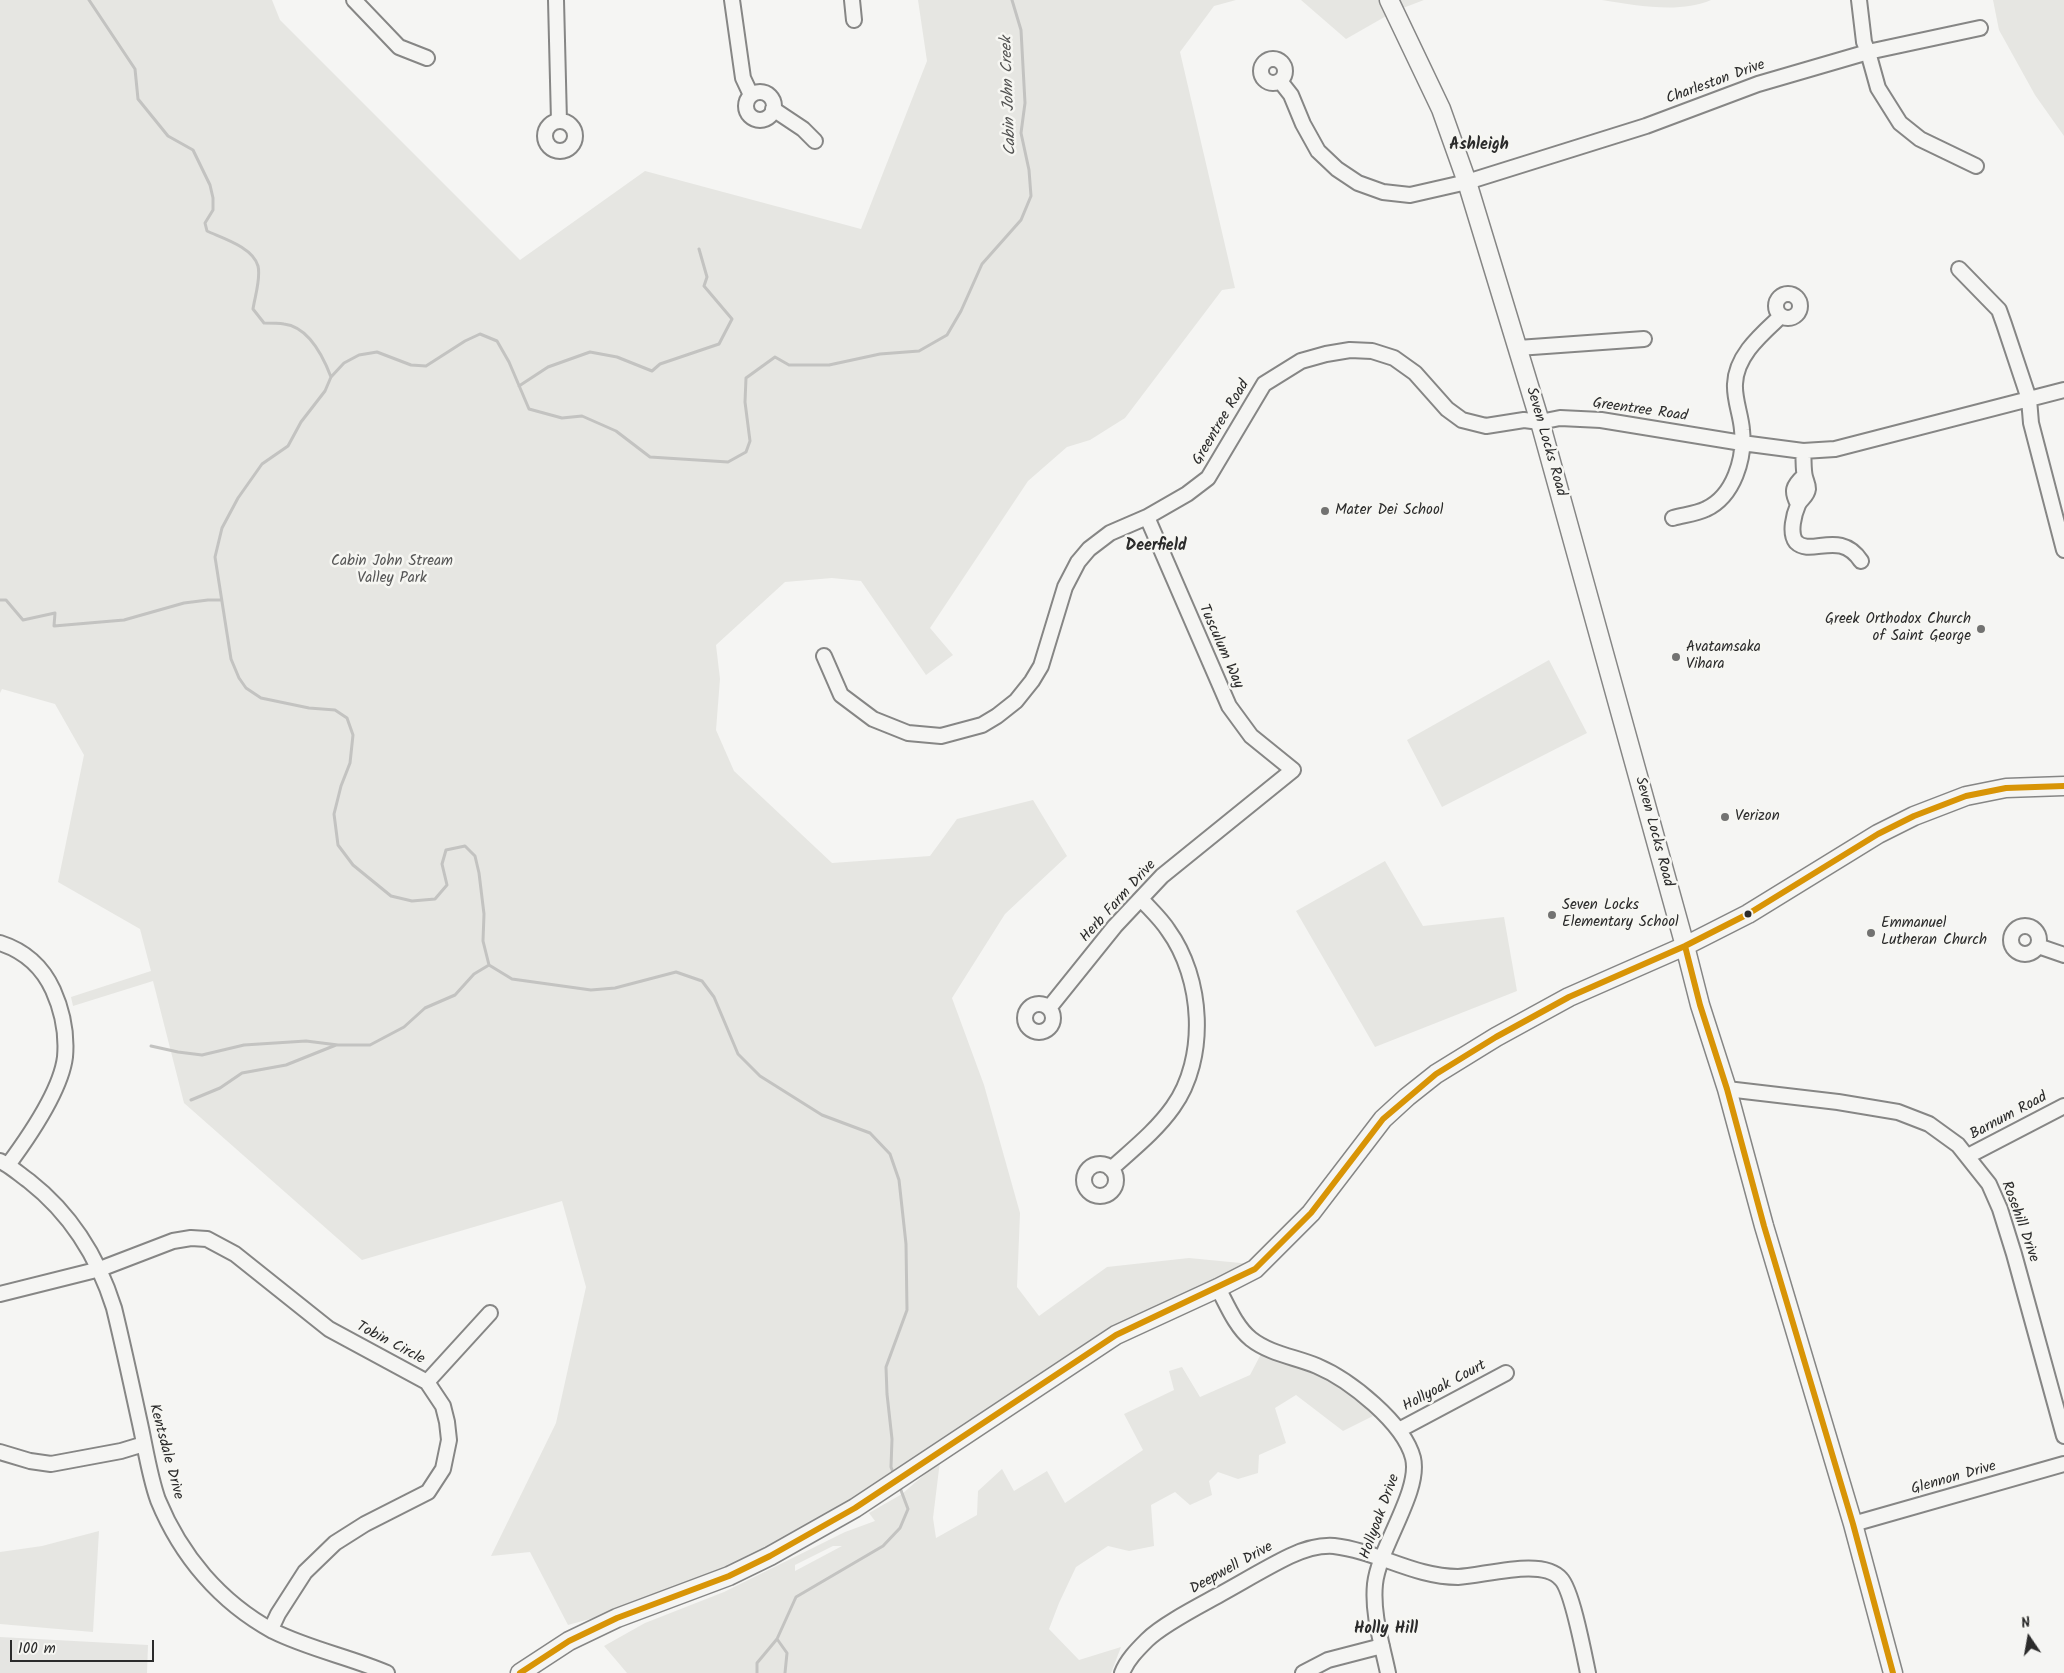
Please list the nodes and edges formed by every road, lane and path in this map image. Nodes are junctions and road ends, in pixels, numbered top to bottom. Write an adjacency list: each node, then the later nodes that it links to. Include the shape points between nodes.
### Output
1 (354, 0): 10 (street, via 399,47)
2 (556, 0): 14 (street)
3 (732, 0): 12 (street, via 743,78)
4 (852, 0): 7 (street)
5 (1389, 0): 17 (main road, Seven Locks Road, via 1438,100)
6 (1859, 0): 9 (street)
7 (854, 20)
8 (1980, 28): 9 (street, Charleston Drive)
9 (1868, 52): 16 (street, via 1878,88 1900,123 1920,139); 17 (street, Charleston Drive, via 1758,84 1646,126)
10 (427, 58)
11 (1280, 81): 17 (street, Charleston Drive, via 1291,95 1318,151 1358,183 1383,192 1410,195)
12 (750, 96): 13 (street, via 758,92 767,94); 13 (street, via 746,107 752,118 765,118)
13 (773, 109): 15 (street)
14 (559, 121)
15 (815, 141)
16 (1976, 166)
17 (1467, 182): 21 (main road, Seven Locks Road)
18 (1959, 269): 23 (street, via 1998,310)
19 (1781, 316): 25 (street, via 1750,346 1738,369 1734,384)
20 (1644, 339): 21 (street)
21 (1518, 348): 24 (main road, Seven Locks Road)
22 (2064, 390): 23 (street, Greentree Road)
23 (2028, 399): 26 (street, Greentree Road, via 1835,449); 29 (street, via 2031,423)
24 (1540, 422): 25 (street, Greentree Road, via 1560,418 1600,420); 27 (street, Greentree Road, via 1524,420 1486,426 1462,420 1447,409 1415,373 1394,358 1372,351 1326,354 1301,362 1264,384 1208,478); 36 (main road, Seven Locks Road)
25 (1742, 443): 26 (street, Greentree Road); 28 (street, via 1734,479 1719,500 1706,509)
26 (1803, 450): 30 (street, via 1807,491 1798,504 1793,537 1796,542 1808,546 1844,545)
27 (1147, 517): 31 (street, Greentree Road, via 1110,533 1078,562 1065,588 1041,666 1016,701 982,725 941,736 908,734 873,719 841,695); 32 (street, Tusculum Way, via 1229,706 1250,736)
28 (1673, 518)
29 (2064, 550)
30 (1861, 561)
31 (824, 656)
32 (1293, 770): 34 (street, Herb Farm Drive, via 1162,876)
33 (2064, 786): 36 (main road, via 2006,788 1966,796 1914,816 1878,834 1748,914)
34 (1141, 899): 39 (street, Herb Farm Drive); 44 (street, via 1169,931 1187,966 1196,998 1197,1032 1188,1076 1174,1106 1152,1133)
35 (0, 943): 43 (street, via 33,960 45,974 60,1005 65,1057 58,1082 27,1139)
36 (1685, 946): 40 (main road, Seven Locks Road); 46 (main road, via 1569,997 1436,1074 1384,1119 1311,1212 1275,1250 1255,1269)
37 (2038, 946): 38 (street)
38 (2064, 955)
39 (1049, 1008)
40 (1727, 1089): 42 (street, Rosehill Drive, via 1898,1112 1928,1124); 56 (main road, Seven Locks Road, via 1764,1226)
41 (2064, 1106): 42 (street, Barnum Road)
42 (1968, 1156): 52 (street, Rosehill Drive, via 1989,1184 2000,1209)
43 (4, 1163): 45 (street, Kentsdale Drive, via 41,1190 67,1216)
44 (1111, 1169)
45 (100, 1269): 47 (street, Tobin Circle); 50 (street, Tobin Circle, via 173,1241 208,1239 235,1254 330,1329); 53 (street, Kentsdale Drive, via 114,1308)
46 (1218, 1288): 51 (street, Hollyoak Drive, via 1250,1339 1264,1348 1318,1366 1337,1376 1370,1401); 61 (main road, via 1116,1335 855,1508 770,1556 729,1576 617,1618 569,1641)
47 (0, 1294)
48 (490, 1314): 50 (street)
49 (1506, 1373): 51 (street, Hollyoak Court)
50 (427, 1382): 58 (street, Tobin Circle, via 443,1406 447,1422 449,1440 443,1469 428,1492 335,1543 305,1572)
51 (1399, 1430): 57 (street, Hollyoak Drive, via 1413,1460 1412,1484)
52 (2064, 1436)
53 (144, 1444): 54 (street, via 51,1464); 58 (street, Kentsdale Drive, via 158,1499 189,1558 202,1576 220,1592)
54 (0, 1452)
55 (2064, 1464): 56 (street, Glennon Drive)
56 (1853, 1524): 66 (main road, Seven Locks Road)
57 (1381, 1559): 59 (street, Hollyoak Drive, via 1375,1582 1374,1608); 62 (street, Deepwell Drive, via 1333,1546 1312,1548 1291,1556 1189,1612 1148,1639); 65 (street, Deepwell Drive, via 1439,1576 1460,1577 1537,1568 1554,1573 1562,1579 1569,1594)
58 (271, 1630): 60 (street, Kentsdale Drive)
59 (1382, 1646): 63 (street, via 1328,1660); 64 (street, Hollyoak Drive)
60 (387, 1673)
61 (520, 1673)
62 (1122, 1673)
63 (1303, 1673)
64 (1388, 1673)
65 (1588, 1673)
66 (1893, 1673)

